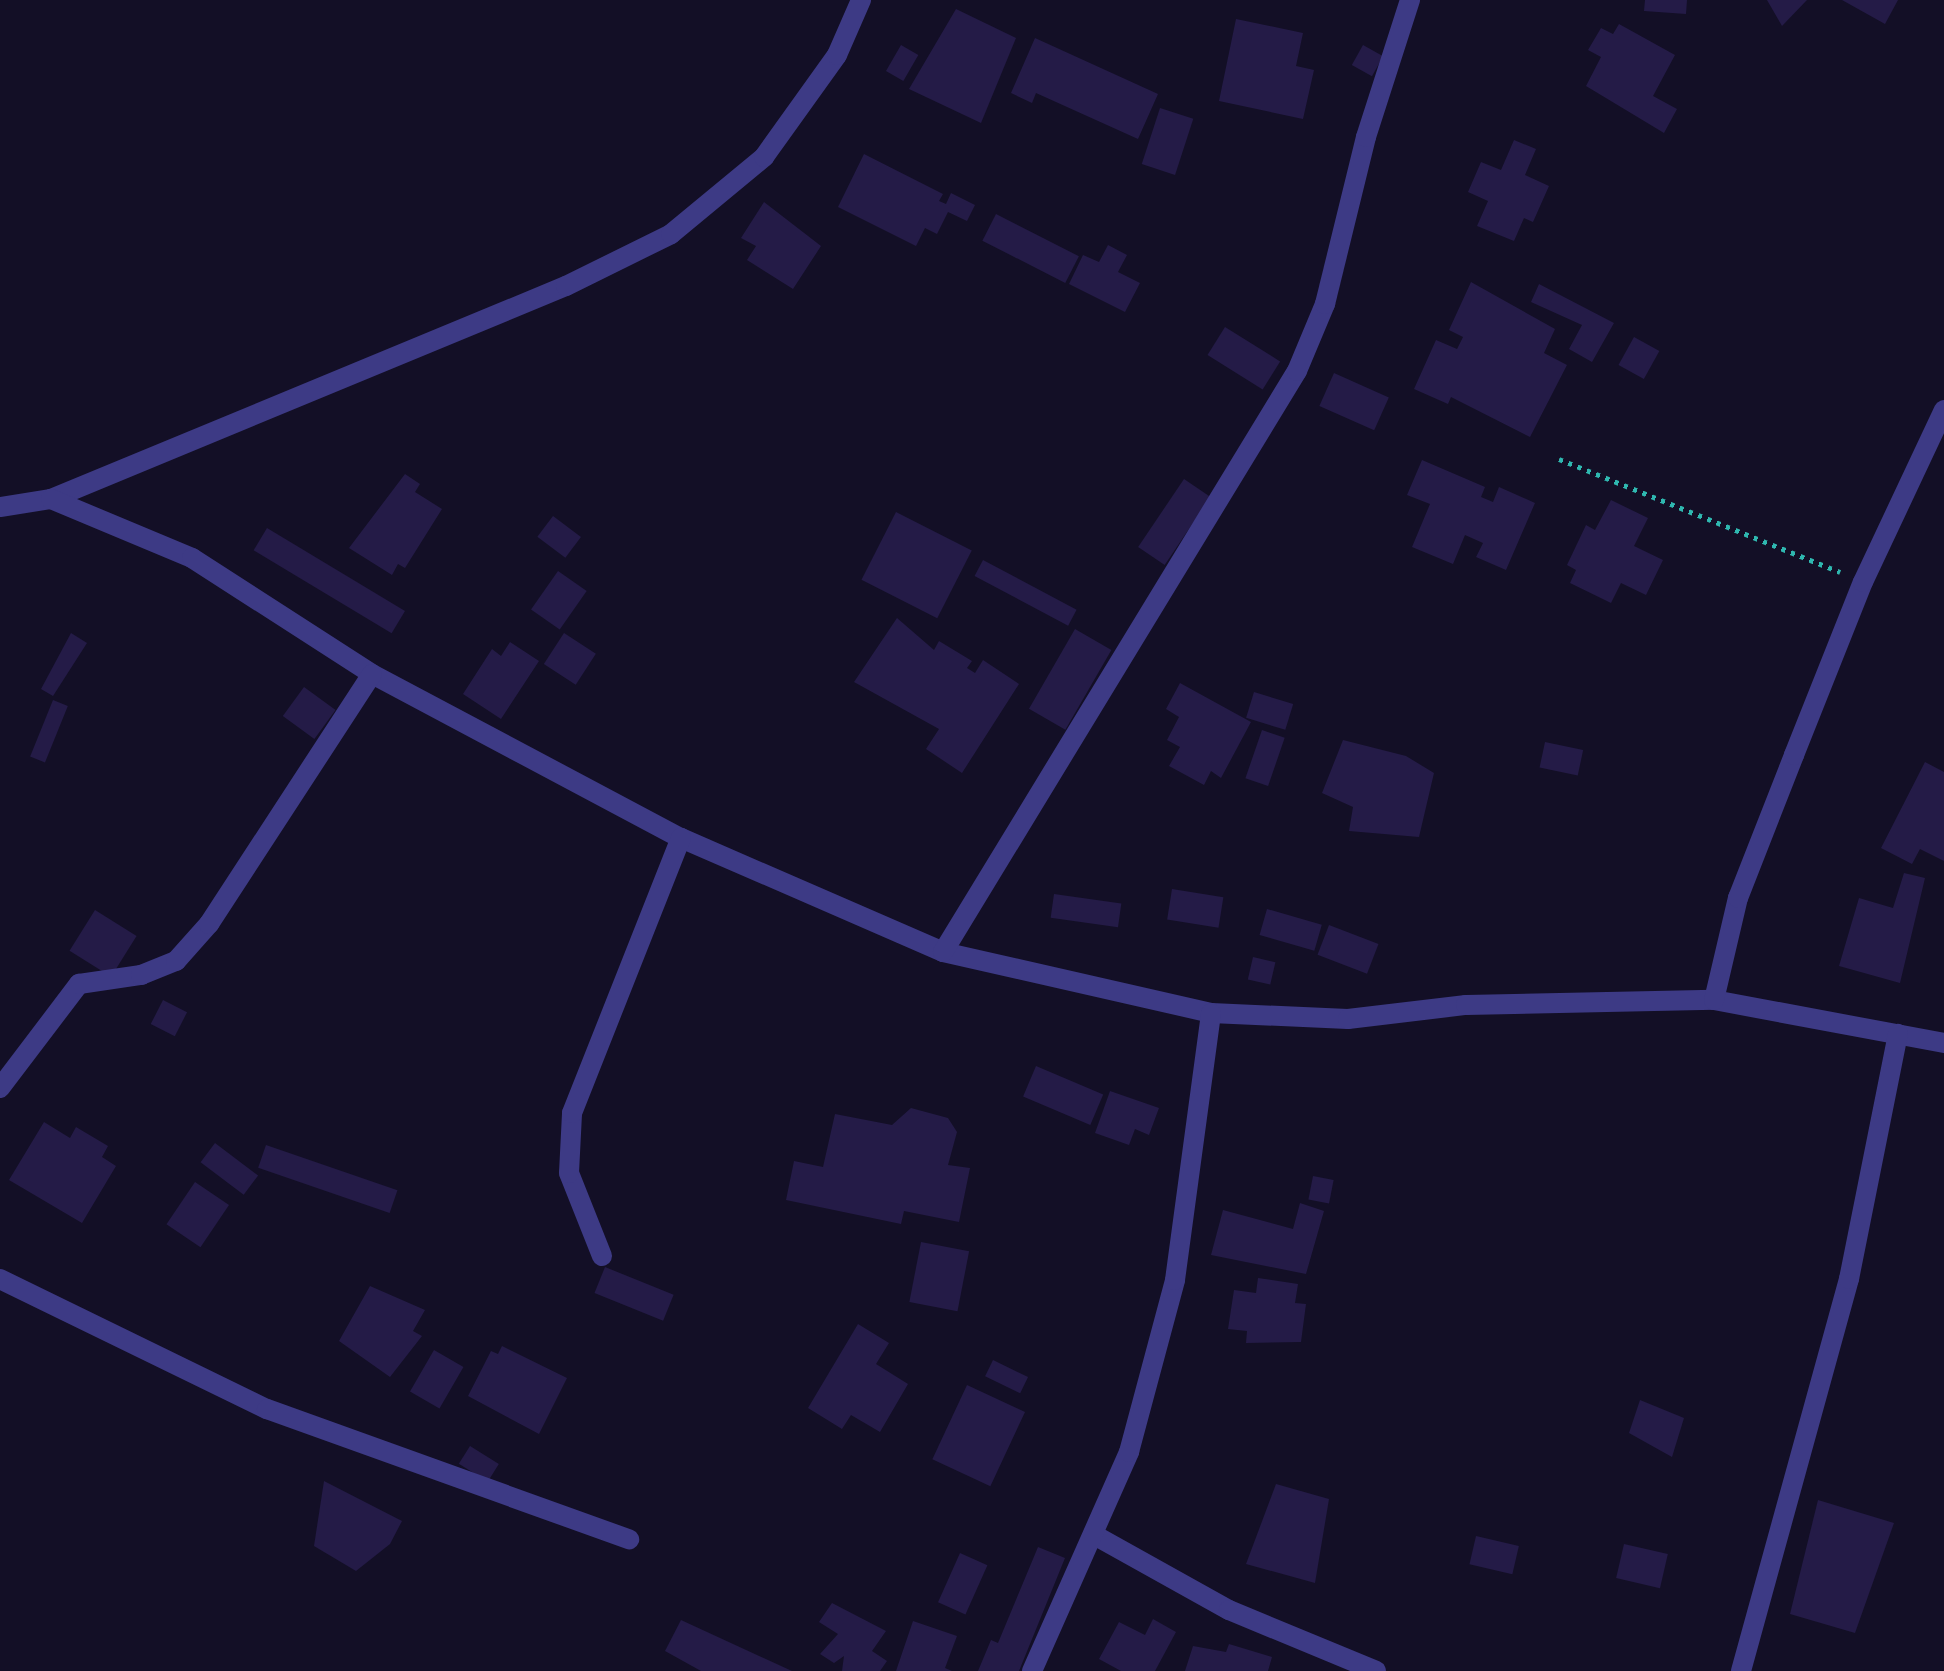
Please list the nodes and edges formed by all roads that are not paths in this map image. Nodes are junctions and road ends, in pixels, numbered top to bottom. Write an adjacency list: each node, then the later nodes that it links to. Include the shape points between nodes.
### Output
1 (861, 0): 4 (street, via 837,55 764,157 671,234 566,286)
2 (1410, 0): 8 (street, via 1366,137 1325,304 1297,371)
3 (1944, 410): 9 (street, via 1863,582 1738,898)
4 (51, 499): 5 (street); 6 (street, via 192,558)
5 (0, 507)
6 (372, 674): 7 (street); 13 (street, via 209,924 176,961 141,975 79,984)
7 (681, 838): 8 (street); 14 (street, via 572,1113 569,1173)
8 (943, 952): 10 (street)
9 (1714, 1000): 10 (street, via 1466,1005 1348,1019); 11 (street)
10 (1211, 1013): 16 (street, via 1175,1280 1129,1452)
11 (1898, 1034): 12 (street); 20 (street, via 1849,1279)
12 (1944, 1043)
13 (0, 1088)
14 (602, 1256)
15 (0, 1279): 17 (street, via 267,1409)
16 (1096, 1536): 18 (street); 19 (street, via 1229,1610)
17 (629, 1539)
18 (1032, 1671)
19 (1376, 1671)
20 (1741, 1671)

